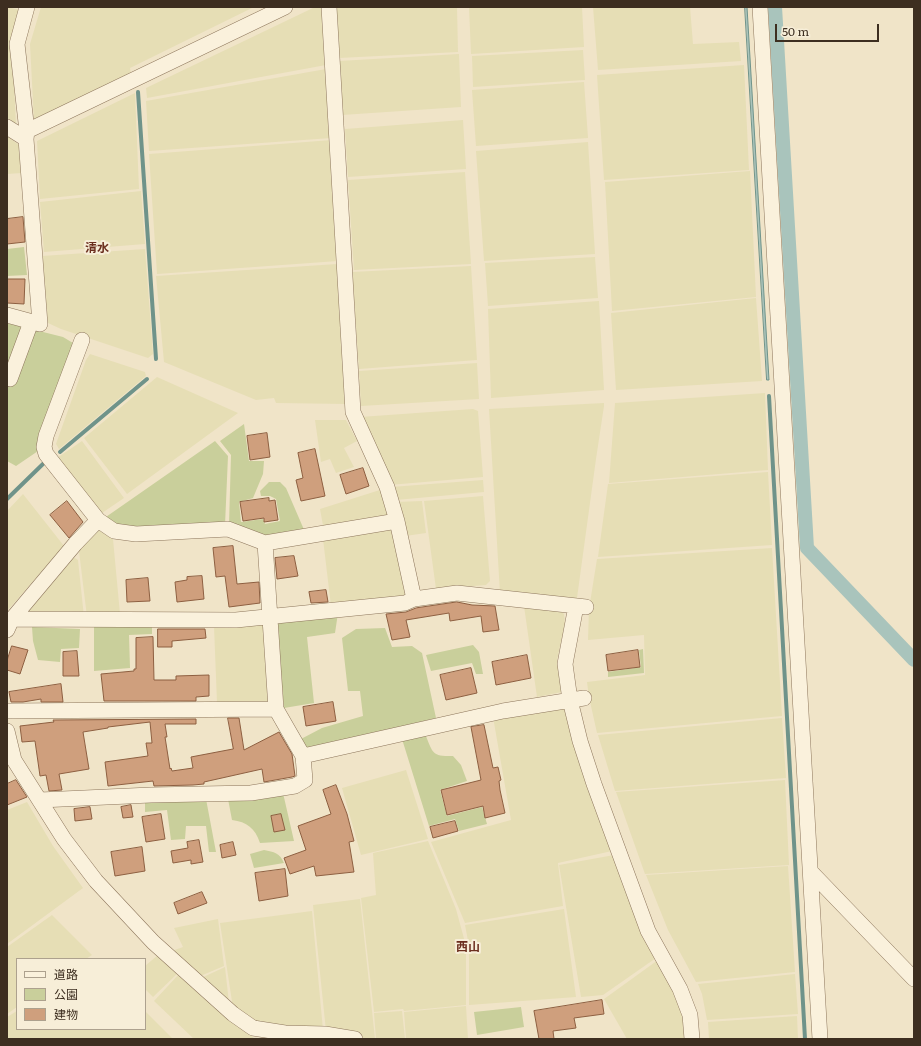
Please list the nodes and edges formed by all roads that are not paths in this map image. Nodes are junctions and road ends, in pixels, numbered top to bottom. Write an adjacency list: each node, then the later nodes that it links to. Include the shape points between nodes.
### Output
1 (27, 7): 6 (street, via 17,44)
2 (285, 7): 6 (street)
3 (329, 7): 12 (street, via 353,412 387,487)
4 (760, 7): 23 (street)
5 (7, 127): 6 (street)
6 (27, 135): 8 (street, via 40,324)
7 (7, 316): 8 (street)
8 (31, 322): 10 (street)
9 (82, 340): 11 (street, via 44,447 46,454)
10 (10, 379)
11 (98, 520): 13 (street, via 114,531 136,534 228,529); 16 (street, via 75,544)
12 (397, 521): 13 (street); 14 (street)
13 (265, 544): 15 (street)
14 (414, 599): 15 (street, via 405,603); 17 (street, via 457,593 581,607 564,664)
15 (270, 617): 16 (street); 18 (street)
16 (9, 625)
17 (577, 699): 21 (street, via 503,711); 26 (street, via 580,741 594,784 648,931 680,989 690,1015)
18 (276, 709): 19 (street); 21 (street)
19 (7, 711)
20 (7, 731): 22 (street, via 14,760)
21 (302, 756): 22 (street, via 306,780 296,786 251,793)
22 (40, 800): 25 (street, via 64,839 96,881 153,942 233,1014 254,1028 285,1033 325,1034)
23 (811, 872): 24 (street); 27 (street)
24 (914, 979)
25 (351, 1039)
26 (692, 1039)
27 (820, 1039)

